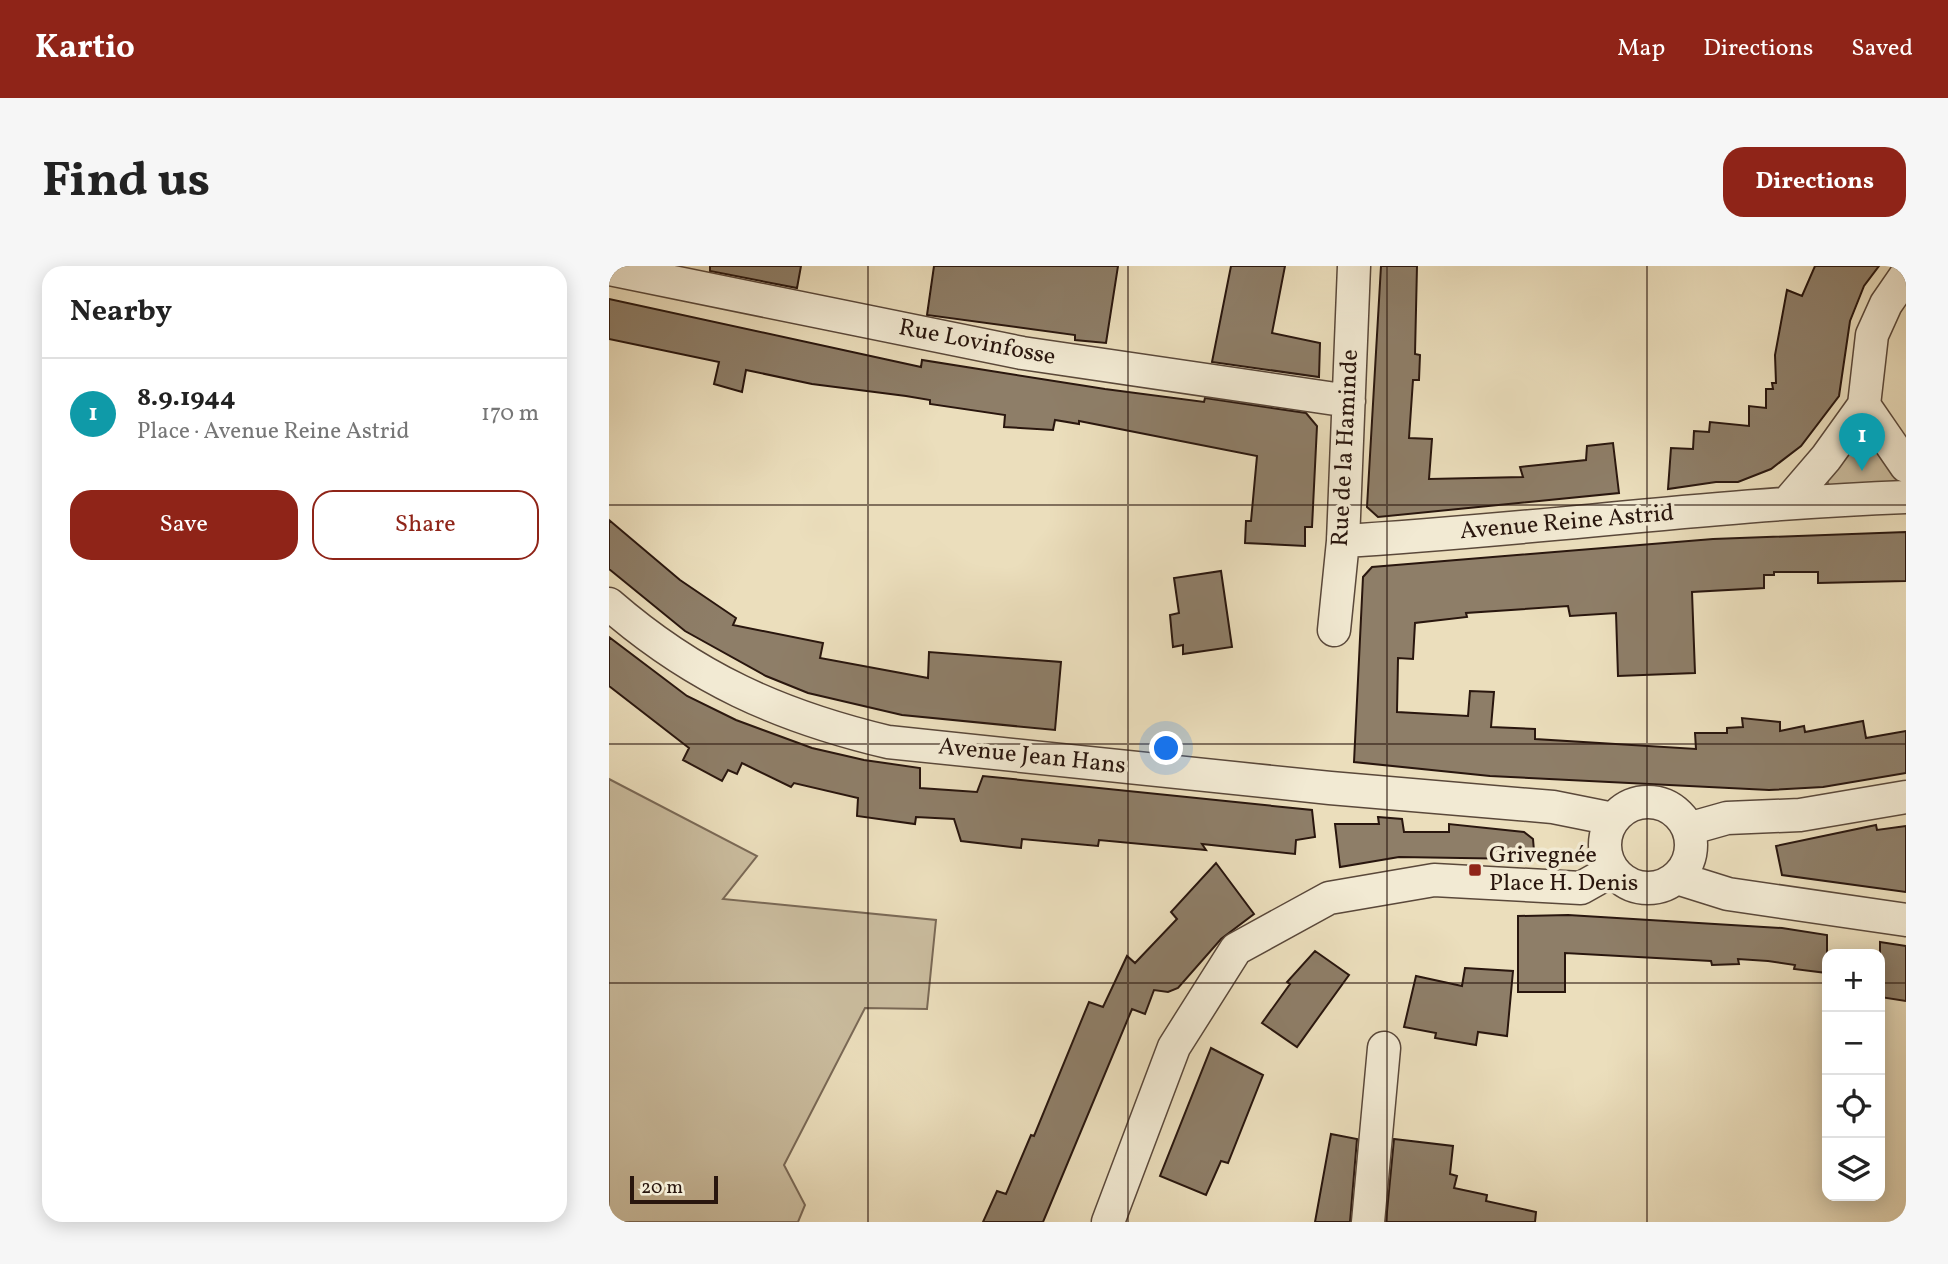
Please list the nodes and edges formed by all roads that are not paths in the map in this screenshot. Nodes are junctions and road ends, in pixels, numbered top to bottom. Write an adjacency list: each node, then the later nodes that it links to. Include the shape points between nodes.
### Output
1 (1354, 266): 4 (street, Rue de la Haminde)
2 (609, 269): 4 (street, Rue Lovinfosse, via 1022,354)
3 (1906, 275): 5 (street, via 1872,335)
4 (1349, 401): 9 (street, Rue de la Haminde)
5 (1864, 405): 6 (street); 8 (street)
6 (1906, 466)
7 (1906, 497): 8 (street, Avenue Reine Astrid)
8 (1789, 502): 9 (street, Avenue Reine Astrid)
9 (1343, 541): 11 (street, Rue de la Haminde)
10 (609, 604): 13 (street, Avenue Jean Hans, via 718,682 824,727 888,742 1553,807)
11 (1334, 630)
12 (1906, 797): 14 (street, via 1800,815 1727,818)
13 (1613, 819): 14 (street, via 1633,805 1659,803 1677,813); 15 (street, via 1605,853)
14 (1688, 829): 16 (street, via 1692,844)
15 (1613, 870): 16 (street, via 1632,886 1656,888); 19 (street, via 1581,887 1434,880 1329,898 1236,949 1174,1047)
16 (1677, 878): 17 (street, via 1728,894)
17 (1906, 920)
18 (1384, 1048): 20 (street)
19 (1108, 1222)
20 (1368, 1222)

